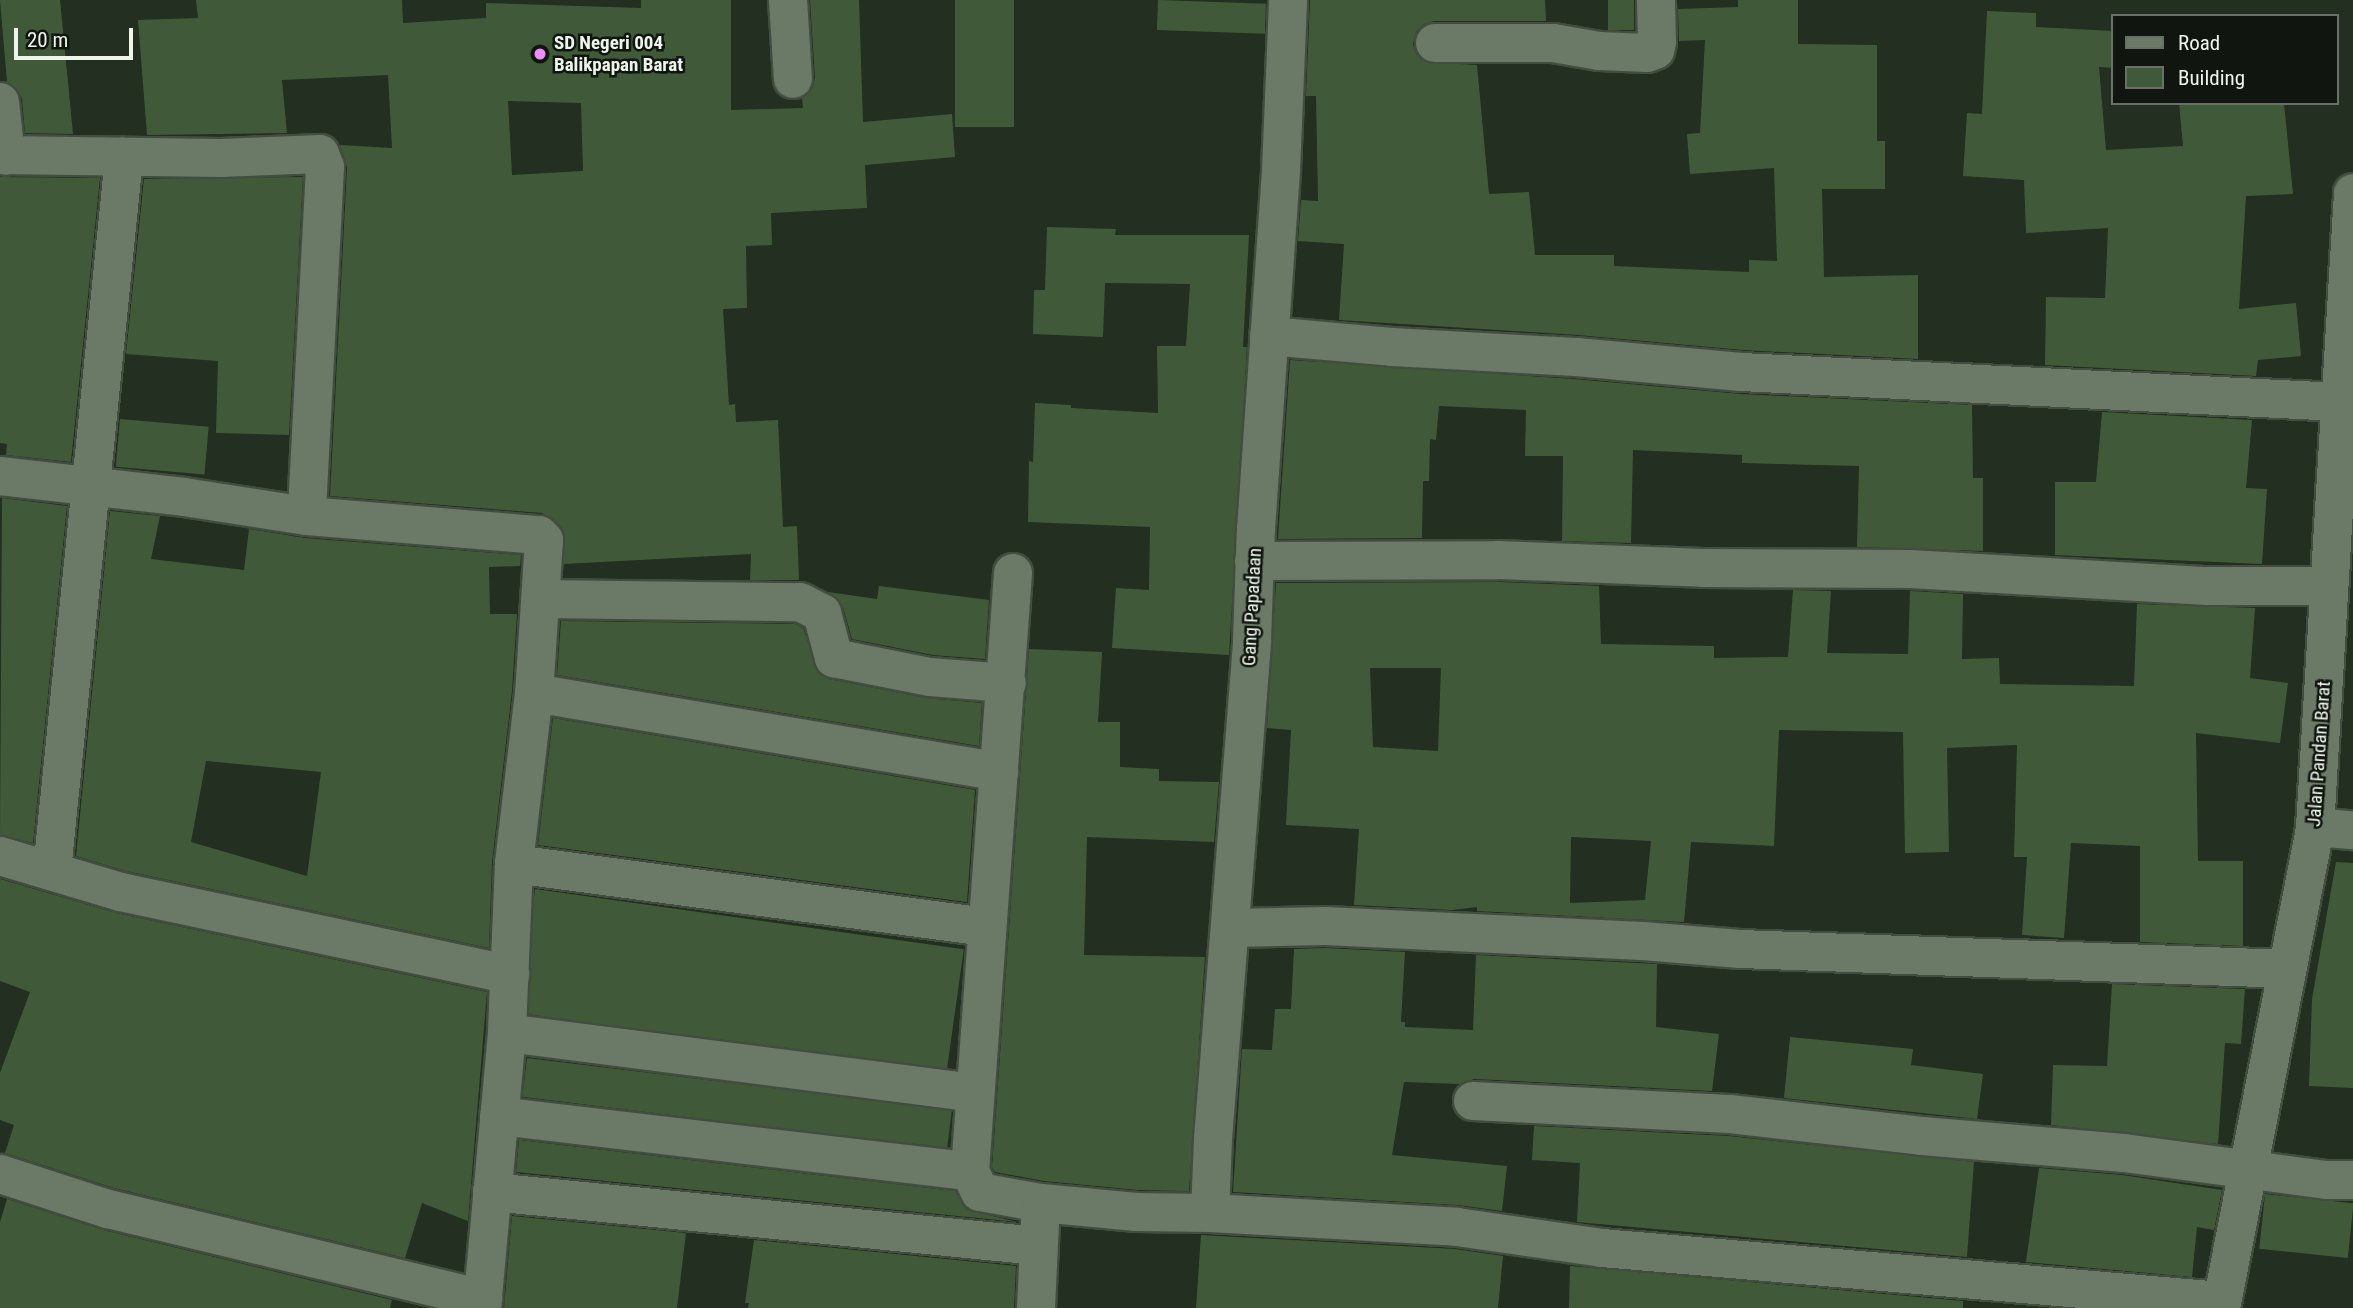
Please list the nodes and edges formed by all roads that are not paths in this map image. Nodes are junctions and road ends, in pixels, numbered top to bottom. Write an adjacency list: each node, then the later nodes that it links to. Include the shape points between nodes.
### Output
1 (788, 0): 5 (street)
2 (1288, 0): 10 (street, Gang Papadaan)
3 (1656, 0): 4 (street, via 1657,42 1647,53 1553,43)
4 (1435, 43)
5 (793, 79)
6 (0, 102): 7 (street)
7 (3, 156): 8 (street)
8 (124, 157): 13 (street); 15 (street, via 320,154 325,167)
9 (2353, 193): 11 (street, Jalan Pandan Barat)
10 (1269, 337): 11 (street, via 1741,372); 16 (street, Gang Papadaan)
11 (2340, 402): 14 (street, Jalan Pandan Barat)
12 (0, 476): 13 (street)
13 (91, 486): 15 (street); 27 (street)
14 (2345, 487): 18 (street, Jalan Pandan Barat)
15 (307, 516): 19 (street, via 539,535 546,544)
16 (1254, 561): 18 (street, via 1498,560 1703,568 1910,569 2208,586); 29 (street, Gang Papadaan)
17 (1013, 573): 20 (street)
18 (2329, 586): 23 (street, Jalan Pandan Barat)
19 (541, 598): 20 (street, via 800,602 822,614 834,658 930,677); 21 (street)
20 (1007, 683): 22 (street)
21 (534, 693): 22 (street); 26 (street)
22 (999, 772): 28 (street)
23 (2315, 827): 24 (street); 30 (street, Jalan Pandan Barat)
24 (2353, 830)
25 (0, 856): 27 (street)
26 (513, 864): 28 (street); 31 (street)
27 (52, 871): 31 (street, via 121,892)
28 (987, 927): 33 (street)
29 (1231, 928): 30 (street, via 1325,926 1740,949); 42 (street, Gang Papadaan)
30 (2287, 969): 36 (street, Jalan Pandan Barat)
31 (510, 975): 32 (street)
32 (507, 1033): 33 (street); 35 (street)
33 (975, 1093): 37 (street)
34 (1473, 1101): 36 (street, via 1730,1114 2124,1153)
35 (499, 1116): 37 (street); 40 (street)
36 (2248, 1170): 39 (street); 45 (street, Jalan Pandan Barat)
37 (970, 1171): 41 (street, via 980,1192)
38 (0, 1174): 44 (street, via 108,1209)
39 (2353, 1180)
40 (492, 1192): 43 (street); 44 (street)
41 (1041, 1203): 42 (street); 43 (street)
42 (1210, 1213): 45 (street, via 1457,1227 1602,1248)
43 (1038, 1246): 46 (street)
44 (482, 1304)
45 (2221, 1304)
46 (1036, 1308)

